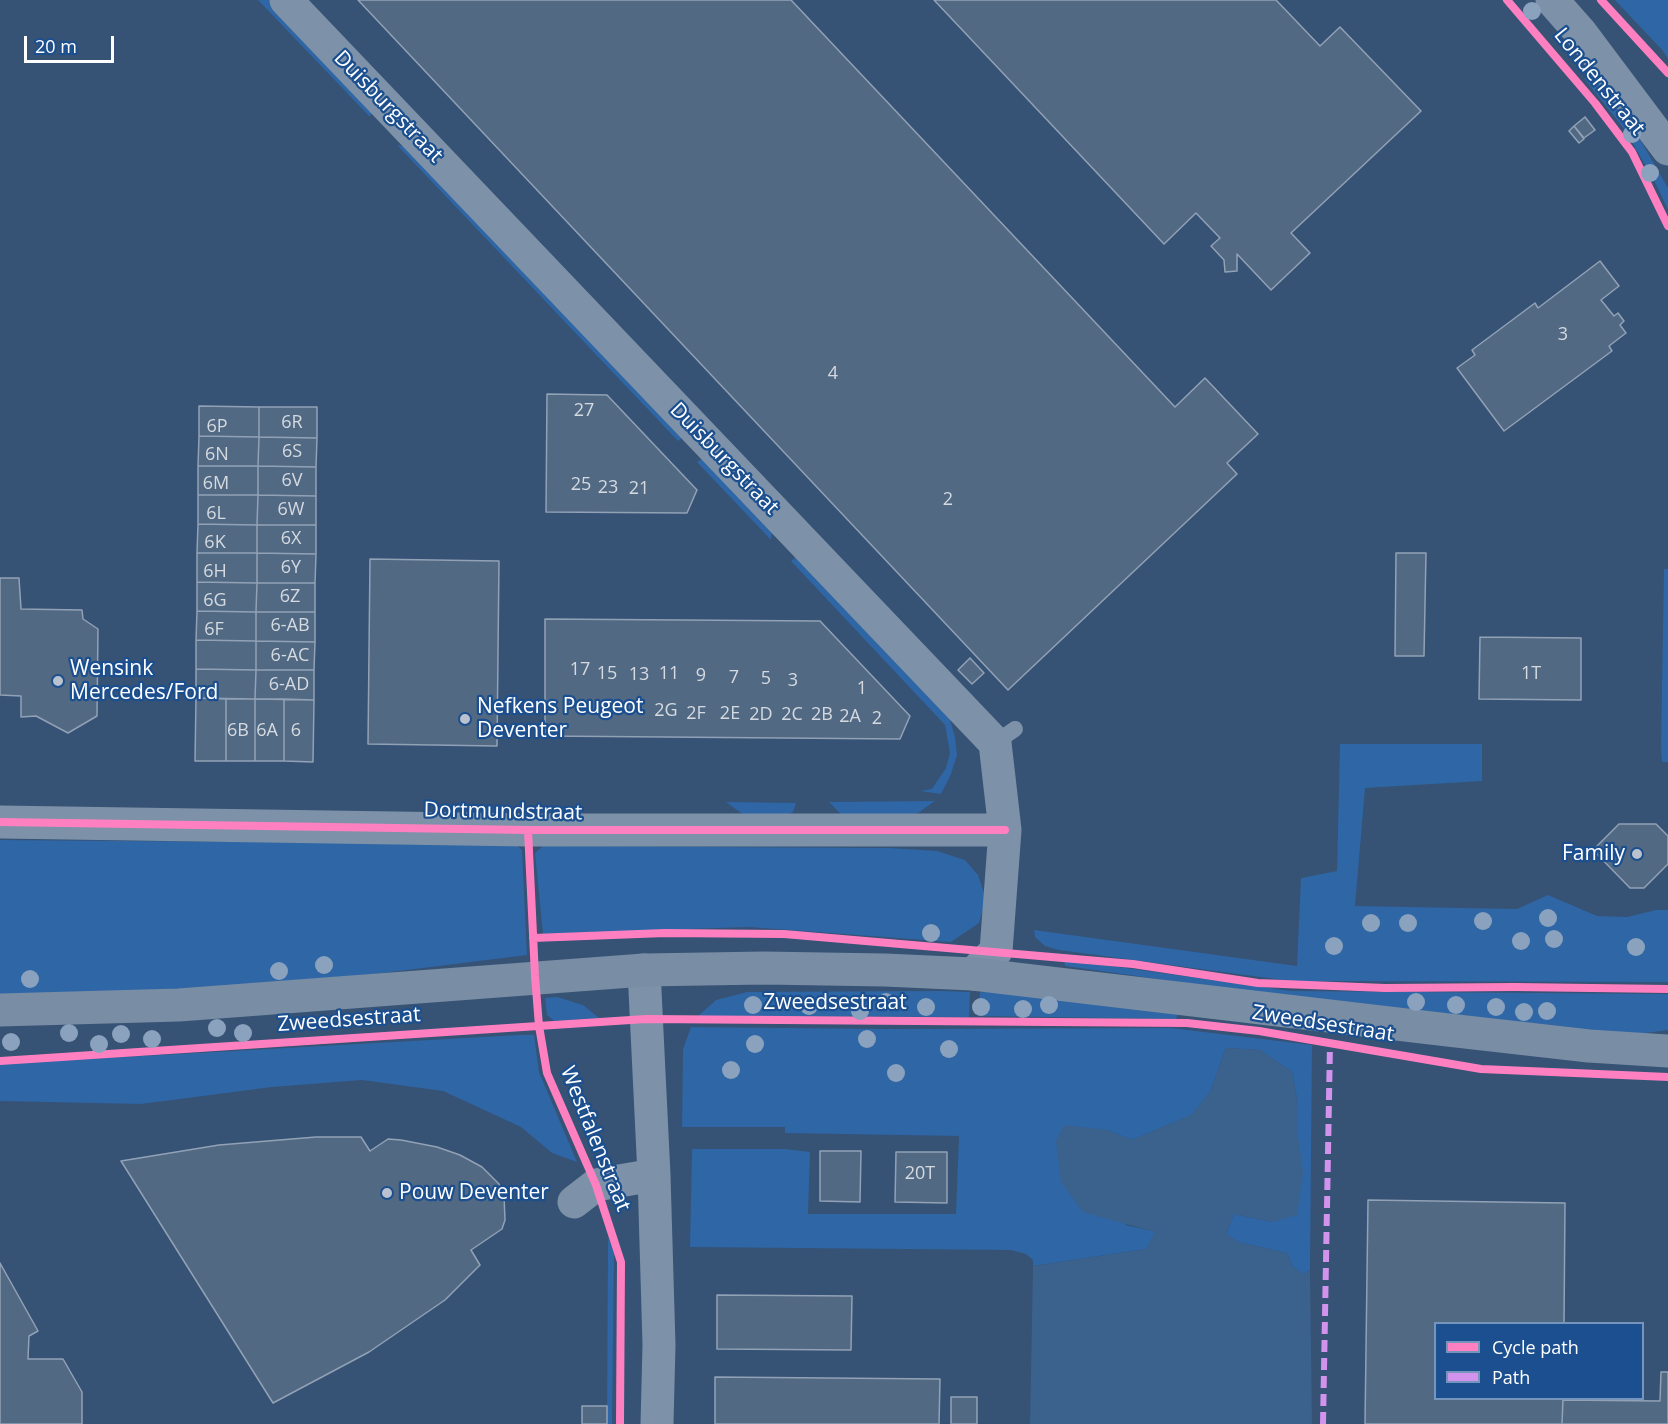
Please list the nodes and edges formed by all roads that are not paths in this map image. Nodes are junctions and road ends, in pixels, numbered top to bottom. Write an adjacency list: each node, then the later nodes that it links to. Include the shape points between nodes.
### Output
1 (286, 0): 5 (street, Duisburgstraat, via 1005,736)
2 (1552, 0): 3 (street, Londenstraat)
3 (1668, 149)
4 (0, 822): 5 (street, Dortmundstraat, via 518,830)
5 (1005, 830): 7 (street, Duisburgstraat, via 996,951)
6 (644, 970): 7 (street, Zweedsestraat, via 775,968); 8 (street, Zweedsestraat, via 179,1005); 10 (street, Westfalenstraat)
7 (974, 974): 9 (street, Zweedsestraat, via 1460,1032)
8 (0, 1011)
9 (1668, 1051)
10 (654, 1175): 11 (street, via 596,1185); 12 (street, Westfalenstraat)
11 (574, 1202)
12 (657, 1424)

